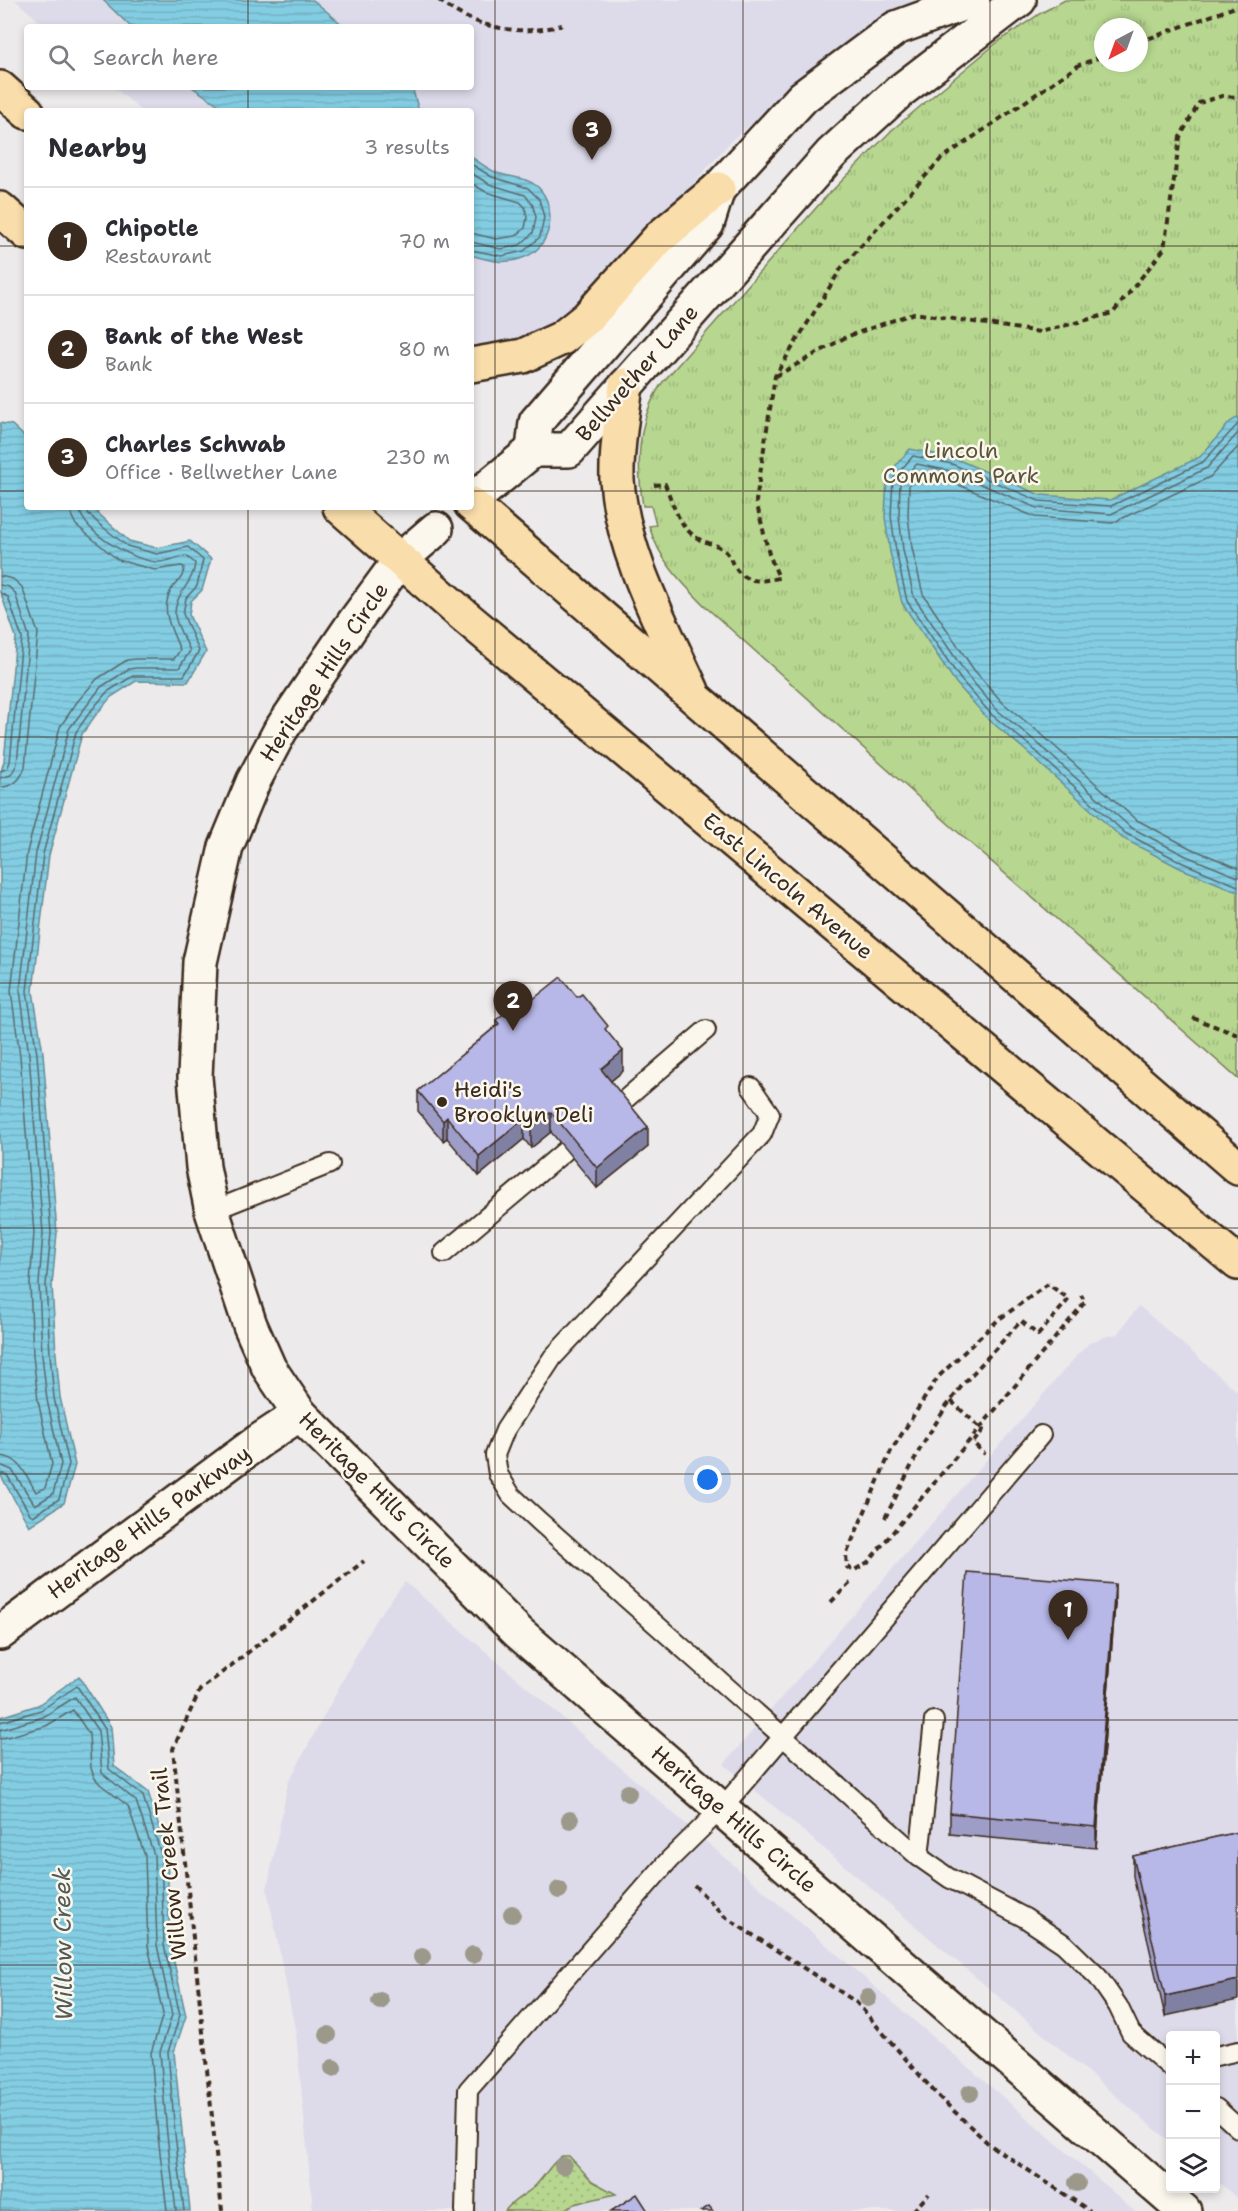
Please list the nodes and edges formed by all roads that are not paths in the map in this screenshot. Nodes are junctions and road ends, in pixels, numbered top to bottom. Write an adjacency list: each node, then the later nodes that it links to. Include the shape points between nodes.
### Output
1 (973, 0): 5 (street, Bellwether Lane, via 896,28 803,97)
2 (1019, 0): 9 (street, Bellwether Lane, via 900,91 831,154)
3 (0, 88): 4 (main road)
4 (24, 109)
5 (718, 189): 8 (main road, via 660,237 587,318 561,338 523,356); 10 (street, Bellwether Lane, via 707,224 536,422)
6 (0, 209): 7 (main road)
7 (24, 230)
8 (474, 364)
9 (626, 385): 10 (street, Bellwether Lane, via 569,450); 16 (main road, via 617,481 624,525)
10 (533, 450): 11 (street)
11 (474, 499)
12 (474, 505): 16 (main road)
13 (343, 510): 15 (main road, East Lincoln Avenue)
14 (459, 510): 15 (street, Heritage Hills Circle)
15 (400, 560): 21 (street, Heritage Hills Circle, via 280,731 226,846 200,962 195,1066 203,1167); 23 (main road, East Lincoln Avenue)
16 (695, 698): 20 (main road)
17 (706, 1030): 22 (lane)
18 (751, 1087): 28 (lane, via 770,1114 762,1134 553,1357 505,1430 495,1455 498,1474 511,1495)
19 (330, 1164): 21 (lane)
20 (1238, 1168)
21 (212, 1210): 24 (street, Heritage Hills Circle, via 250,1325 270,1368)
22 (444, 1253)
23 (1238, 1263)
24 (300, 1414): 26 (street, Heritage Hills Parkway); 29 (street, Heritage Hills Circle, via 518,1632)
25 (1041, 1435): 28 (lane)
26 (0, 1633)
27 (934, 1721): 30 (lane)
28 (783, 1736): 29 (lane); 30 (lane)
29 (721, 1809): 36 (lane, via 669,1860 468,2090); 37 (street, Heritage Hills Circle)
30 (919, 1857): 33 (lane, via 1064,1944 1098,1977 1131,2033)
31 (1238, 2051): 32 (lane)
32 (1220, 2055)
33 (1166, 2064)
34 (1220, 2112): 35 (lane)
35 (1238, 2128)
36 (465, 2211)
37 (1184, 2211)

